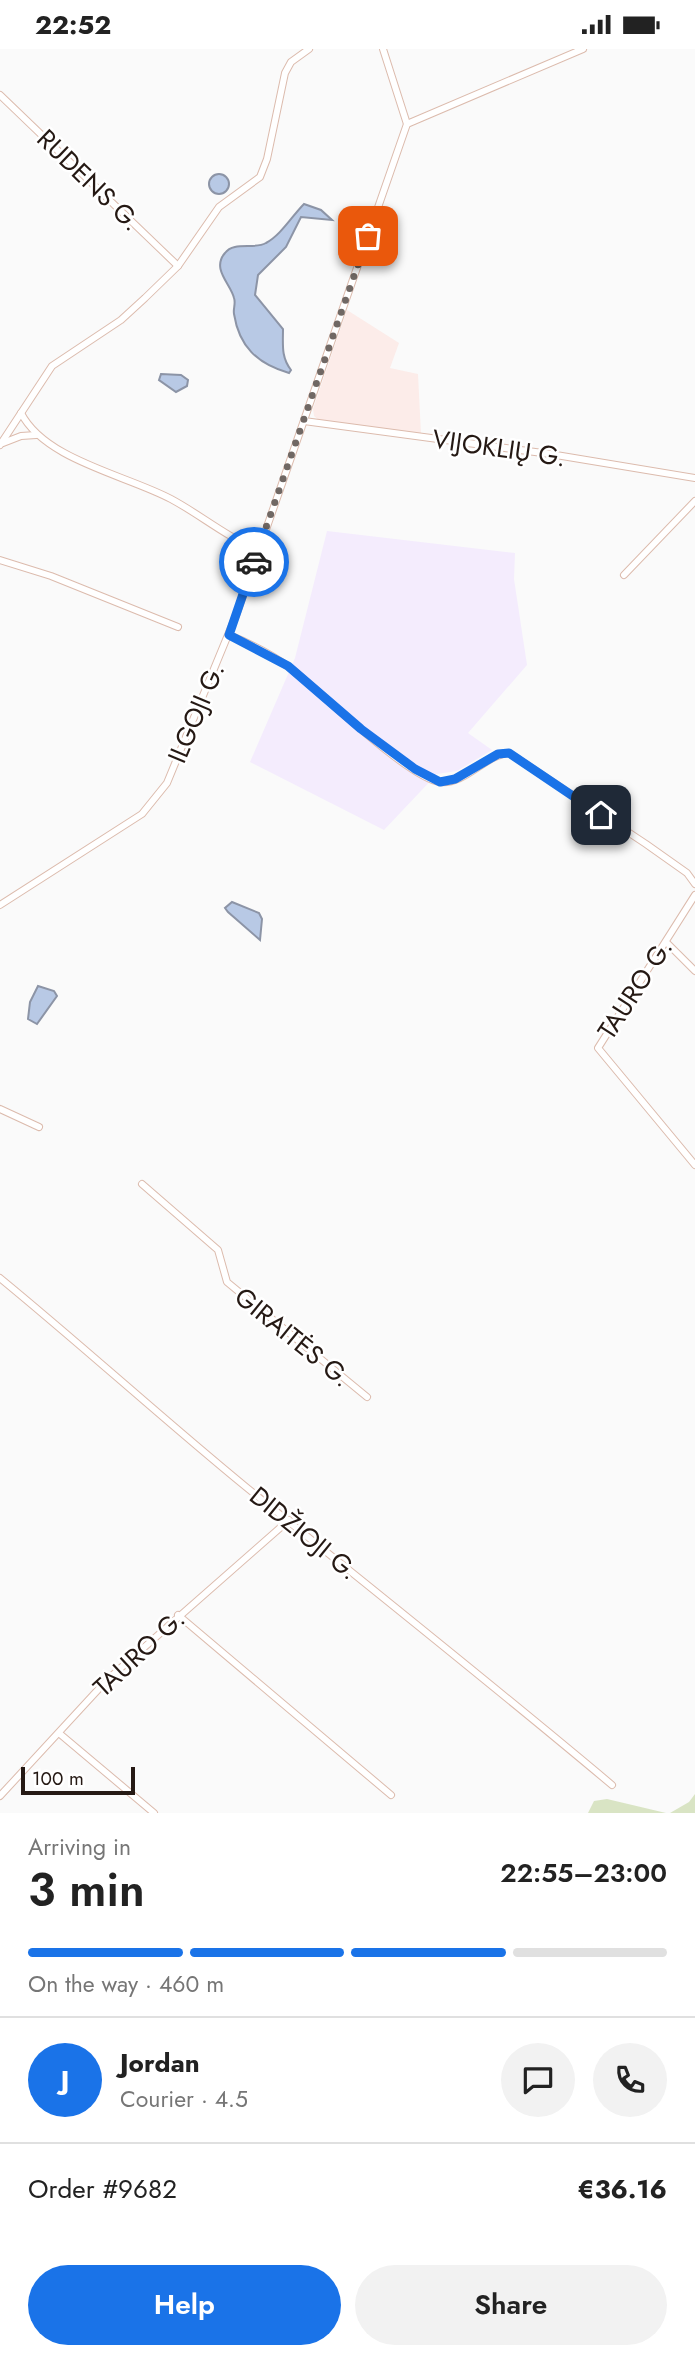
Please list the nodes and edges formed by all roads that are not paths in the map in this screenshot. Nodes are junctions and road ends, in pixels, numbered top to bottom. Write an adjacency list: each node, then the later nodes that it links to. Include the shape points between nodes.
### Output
1 (309, 49): 6 (street, via 291,62 285,73 264,170 254,183 219,207)
2 (383, 49): 5 (street)
3 (583, 49): 5 (street)
4 (0, 95): 6 (street, RUDENS G.)
5 (407, 124): 8 (street, ILGOJI G.)
6 (178, 266): 7 (street, via 121,320 52,366)
7 (20, 413): 9 (street); 10 (street)
8 (304, 421): 11 (street, VIJOKLIŲ G.); 13 (street, ILGOJI G.)
9 (36, 435): 10 (street); 13 (street, via 171,499 227,536)
10 (1, 444)
11 (695, 478)
12 (695, 501): 15 (street)
13 (258, 550): 17 (street, ILGOJI G.)
14 (0, 560): 16 (street)
15 (624, 575)
16 (178, 627)
17 (229, 635): 18 (street, via 288,666 415,769 440,782 509,753 646,844); 20 (street, ILGOJI G., via 167,783 150,807)
18 (695, 884)
19 (695, 895): 21 (street, TAURO G.)
20 (0, 905)
21 (666, 941): 22 (street); 25 (street, TAURO G., via 598,1048)
22 (695, 971)
23 (0, 1109): 24 (street)
24 (38, 1127)
25 (695, 1165)
26 (142, 1184): 28 (street, GIRAITĖS G., via 218,1250 227,1282)
27 (0, 1278): 29 (street, DIDŽIOJI G.)
28 (366, 1397)
29 (289, 1520): 30 (street, TAURO G.); 32 (street, DIDŽIOJI G.)
30 (178, 1615): 31 (street, TAURO G., via 107,1680); 33 (street)
31 (61, 1734): 34 (street, TAURO G.); 35 (street)
32 (612, 1785)
33 (391, 1795)
34 (0, 1796)
35 (154, 1813)

